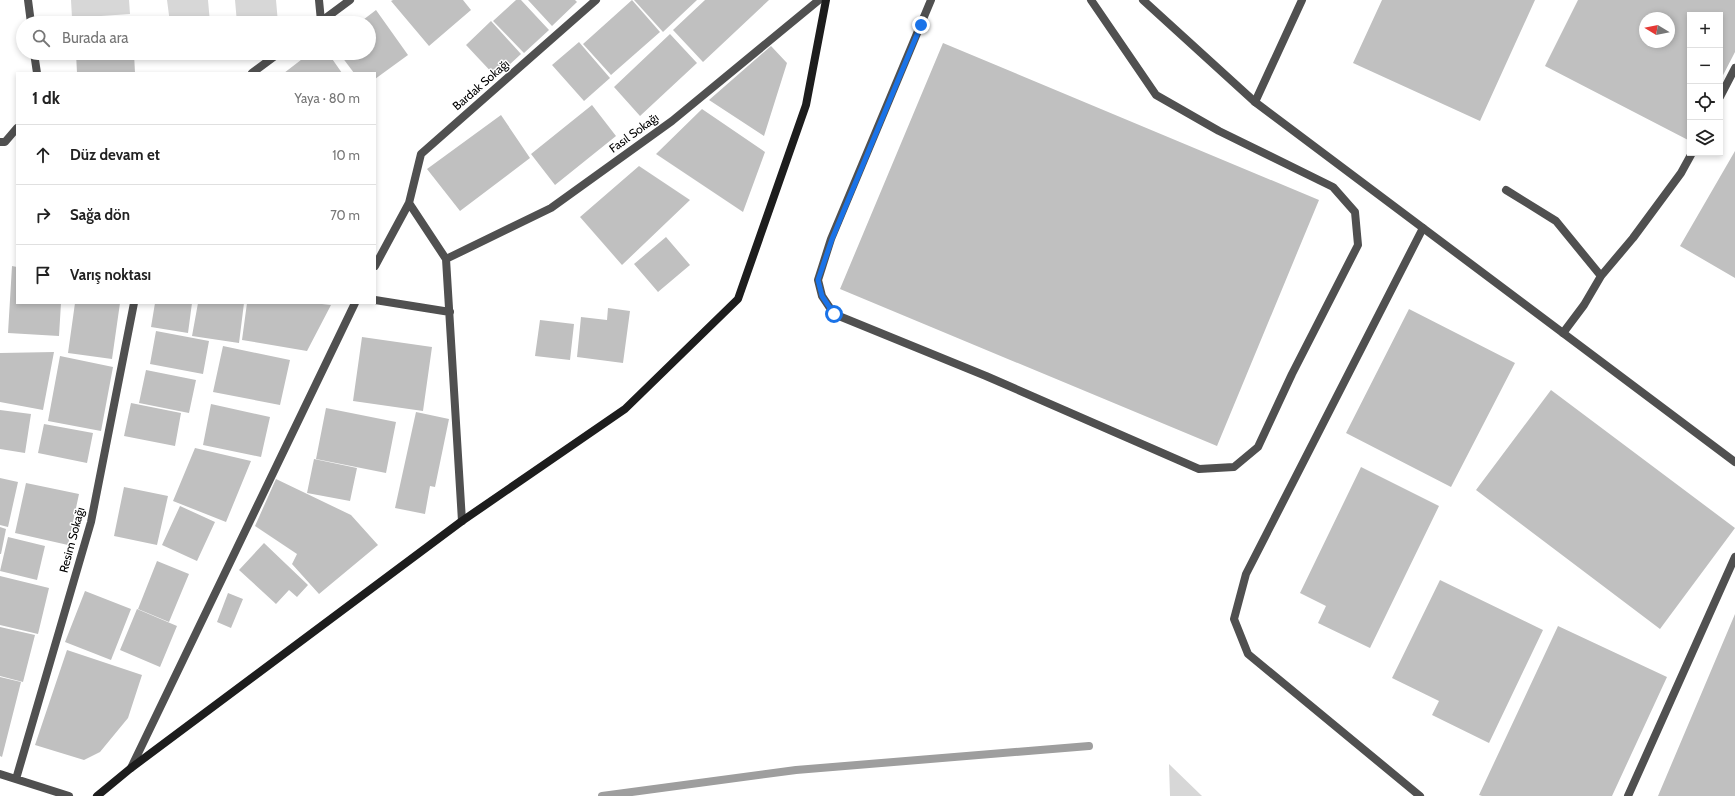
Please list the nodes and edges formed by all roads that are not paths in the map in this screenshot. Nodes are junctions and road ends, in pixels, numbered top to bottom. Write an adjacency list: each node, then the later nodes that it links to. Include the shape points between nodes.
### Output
1 (28, 0): 11 (street)
2 (318, 0): 12 (street)
3 (350, 0): 13 (street)
4 (596, 0): 25 (street, Bardak Sokağı, via 421,154)
5 (819, 0): 27 (street, Fasıl Sokağı, via 672,121 551,208)
6 (826, 0): 36 (main road, via 806,105 738,298 625,409)
7 (931, 0): 8 (street, via 832,239 818,280 822,296 834,314 986,376 1199,469 1234,468 1258,447 1358,245 1356,212 1333,187 1220,131 1156,95)
8 (1091, 0)
9 (1143, 0): 20 (street)
10 (1302, 0): 20 (street)
11 (30, 16)
12 (319, 16)
13 (328, 16)
14 (35, 60): 17 (street)
15 (270, 60): 18 (street)
16 (1735, 68): 19 (street)
17 (36, 72)
18 (253, 72)
19 (1723, 91)
20 (1255, 102): 26 (street)
21 (16, 129): 22 (street, via 5,142)
22 (0, 142)
23 (1690, 156): 29 (street, via 1681,173 1633,238)
24 (1506, 190): 29 (street, via 1556,221)
25 (409, 203): 27 (street); 28 (street, Bardak Sokağı)
26 (1423, 228): 34 (street); 43 (street, via 1246,574 1234,619 1248,654)
27 (446, 259): 33 (street)
28 (376, 264)
29 (1601, 276): 34 (street)
30 (376, 300): 33 (street)
31 (134, 304): 40 (street, Resim Sokağı, via 91,522)
32 (355, 304): 38 (street)
33 (450, 312): 36 (street)
34 (1563, 333): 35 (street)
35 (1735, 462)
36 (462, 521): 38 (main road)
37 (1735, 557): 44 (street)
38 (131, 768): 42 (main road)
39 (0, 774): 40 (street)
40 (16, 779): 41 (street)
41 (69, 796)
42 (97, 796)
43 (1420, 796)
44 (1628, 796)

